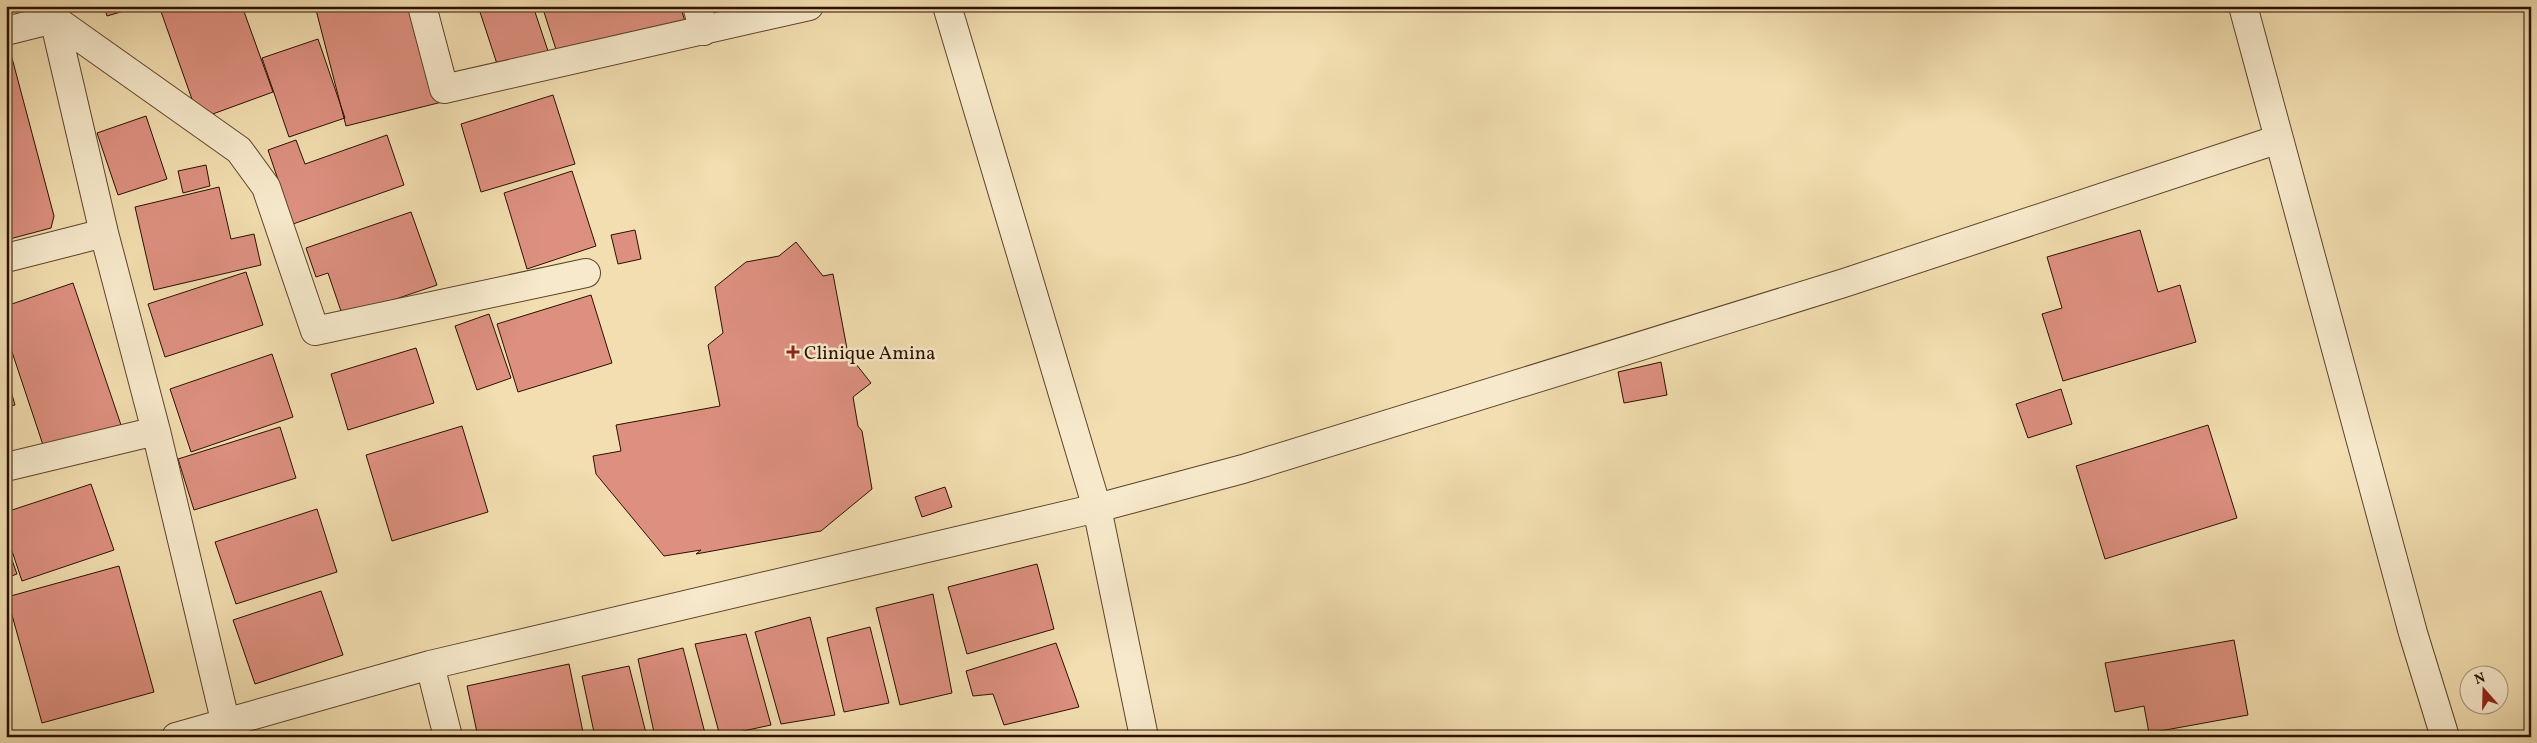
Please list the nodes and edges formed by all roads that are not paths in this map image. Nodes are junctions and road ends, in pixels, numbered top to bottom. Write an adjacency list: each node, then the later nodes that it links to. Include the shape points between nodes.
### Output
1 (422, 6): 6 (street, via 444,89)
2 (809, 6): 6 (street)
3 (947, 6): 14 (street)
4 (2243, 6): 8 (street)
5 (53, 13): 7 (street); 9 (street); 11 (street, via 239,150 266,187 315,331)
6 (701, 19)
7 (6, 31)
8 (2279, 139): 14 (street, via 1834,286 1243,469); 20 (street, via 2412,633)
9 (104, 233): 10 (street); 12 (street)
10 (6, 258)
11 (586, 272)
12 (156, 431): 13 (street); 16 (street)
13 (6, 466)
14 (1097, 508): 15 (street); 19 (street)
15 (430, 665): 16 (street); 18 (street)
16 (227, 730): 17 (street)
17 (176, 737)
18 (448, 737)
19 (1144, 737)
20 (2445, 737)

